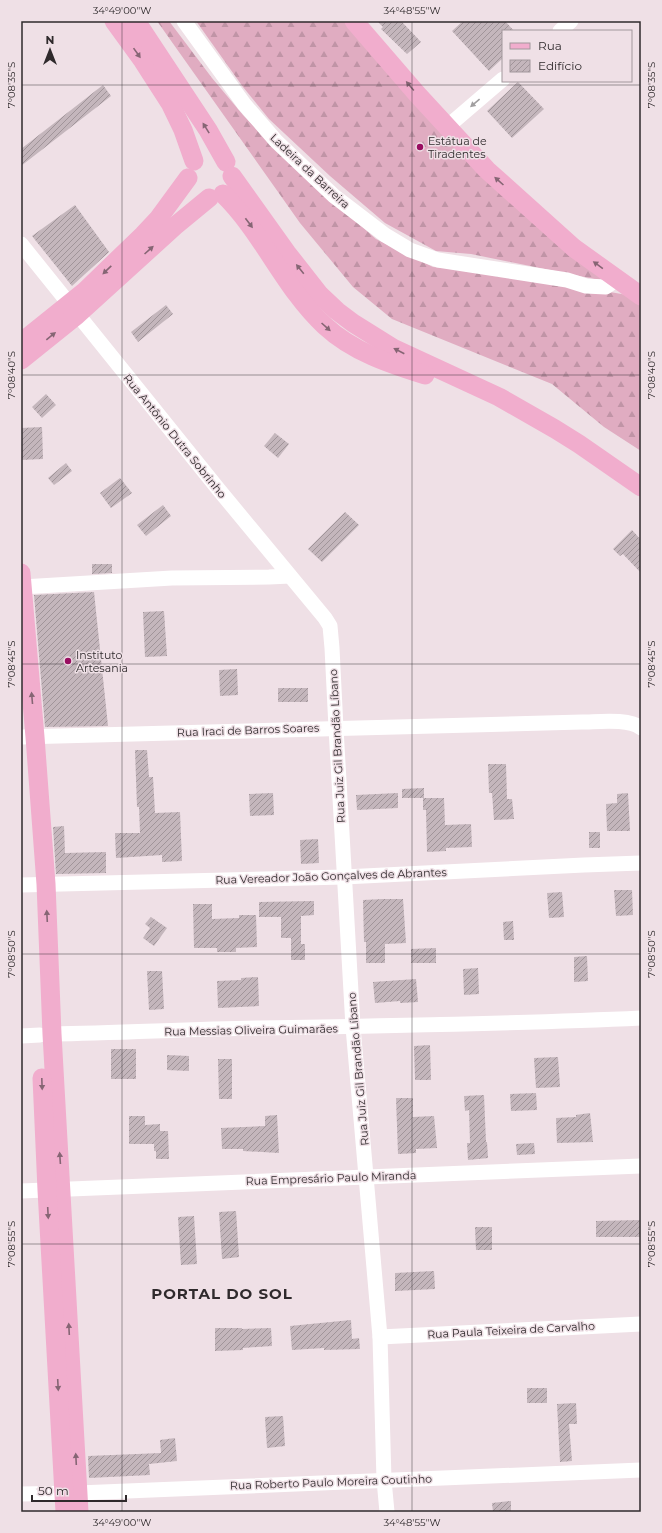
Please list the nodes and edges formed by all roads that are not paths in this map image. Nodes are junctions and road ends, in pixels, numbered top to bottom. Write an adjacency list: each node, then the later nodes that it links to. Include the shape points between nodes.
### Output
1 (114, 21): 10 (main road, one-way to 10, via 170,103 183,130)
2 (136, 21): 9 (main road, one-way to 2, via 208,130)
3 (184, 21): 13 (street, Ladeira da Barreira, via 244,104 276,141 334,196 385,235 410,250 438,260 559,279 586,286 606,287)
4 (354, 21): 8 (main road, one-way to 4)
5 (571, 21): 6 (street)
6 (561, 30)
7 (502, 80): 8 (street, one-way to 8)
8 (447, 127): 13 (main road, one-way to 8, via 574,248 487,170)
9 (229, 169): 10 (main road, via 220,157 208,154 204,155); 11 (main road, via 230,186); 18 (main road, one-way to 9, via 393,348 337,311 320,295 287,253)
10 (191, 170): 11 (main road, via 191,188 196,193); 15 (main road, one-way to 15, via 158,219)
11 (216, 196): 15 (main road, one-way to 11, via 175,226); 18 (main road, one-way to 18, via 236,207 312,313 336,336 360,351 383,360)
12 (21, 244): 15 (street, Rua Antônio Dutra Sobrinho)
13 (617, 279): 14 (main road)
14 (641, 296)
15 (73, 310): 16 (main road, via 28,337); 17 (main road, one-way to 15); 20 (street, Rua Antônio Dutra Sobrinho)
16 (21, 344)
17 (21, 360)
18 (510, 404): 19 (main road, via 579,444)
19 (641, 487)
20 (290, 576): 21 (street); 22 (street, Rua Antônio Dutra Sobrinho)
21 (21, 580): 26 (main road, one-way to 21)
22 (330, 626): 25 (street, Rua Juiz Gil Brandão Líbano)
23 (21, 713): 26 (main road)
24 (640, 725): 25 (street, Rua Iraci de Barros Soares, via 619,722)
25 (336, 728): 26 (street, Rua Iraci de Barros Soares); 28 (street, Rua Juiz Gil Brandão Líbano)
26 (26, 737): 29 (main road)
27 (641, 863): 28 (street, Rua Vereador João Gonçalves de Abrantes)
28 (344, 877): 29 (street, Rua Vereador João Gonçalves de Abrantes); 31 (street, Rua Juiz Gil Brandão Líbano)
29 (33, 885): 32 (main road)
30 (641, 1018): 31 (street, Rua Messias Oliveira Guimarães)
31 (353, 1028): 32 (street, Rua Messias Oliveira Guimarães); 35 (street, Rua Juiz Gil Brandão Líbano)
32 (46, 1034): 33 (street, Rua Messias Oliveira Guimarães); 36 (main road)
33 (21, 1036)
34 (641, 1166): 35 (street, Rua Empresário Paulo Miranda)
35 (367, 1176): 36 (street, Rua Empresário Paulo Miranda); 39 (street, Rua Juiz Gil Brandão Líbano)
36 (54, 1190): 37 (street, Rua Empresário Paulo Miranda); 42 (main road)
37 (21, 1191)
38 (641, 1324): 39 (street, Rua Paula Teixeira de Carvalho)
39 (380, 1337): 41 (street, Rua Juiz Gil Brandão Líbano)
40 (641, 1470): 41 (street, Rua Roberto Paulo Moreira Coutinho)
41 (384, 1480): 42 (street, Rua Roberto Paulo Moreira Coutinho); 46 (street, Rua Juiz Gil Brandão Líbano)
42 (71, 1492): 43 (street, Rua Roberto Paulo Moreira Coutinho); 44 (main road); 45 (main road)
43 (21, 1494)
44 (65, 1512)
45 (79, 1512)
46 (386, 1512)

